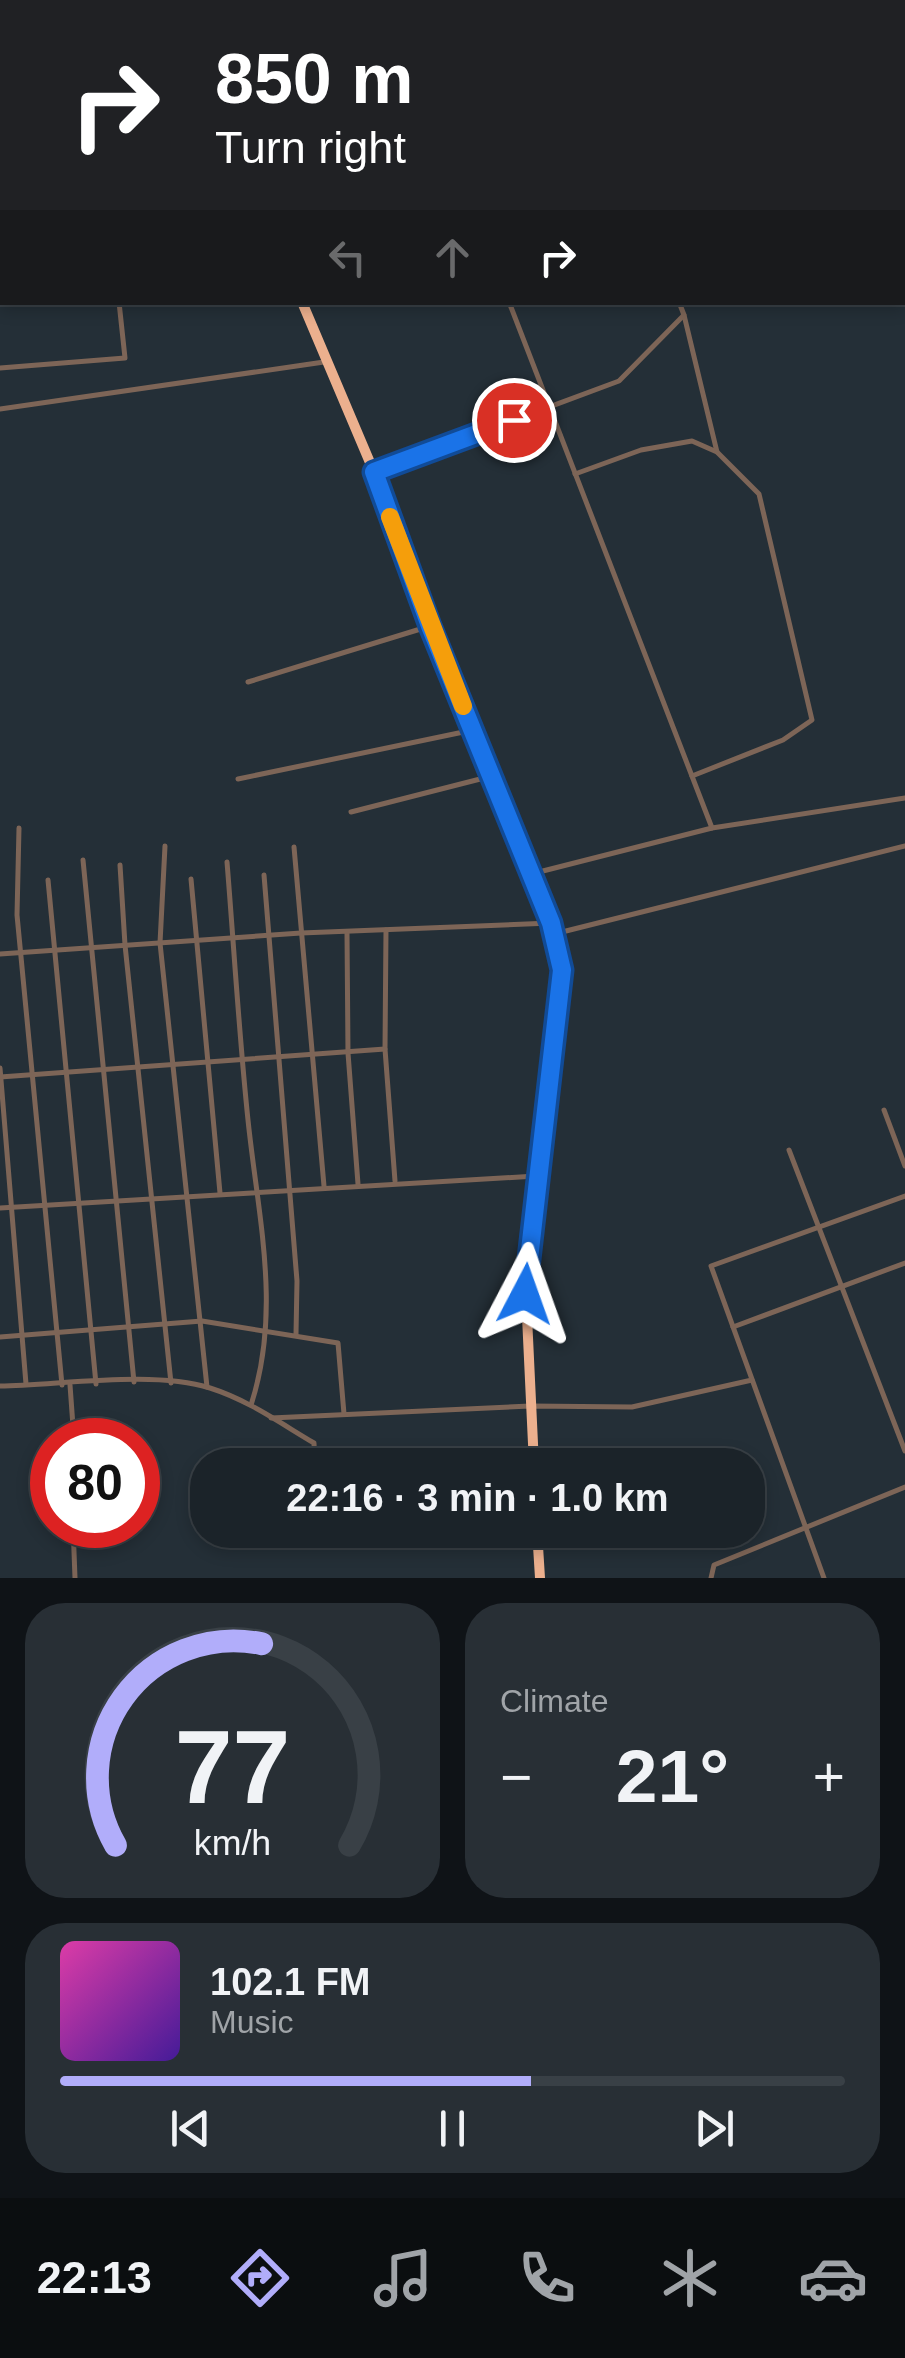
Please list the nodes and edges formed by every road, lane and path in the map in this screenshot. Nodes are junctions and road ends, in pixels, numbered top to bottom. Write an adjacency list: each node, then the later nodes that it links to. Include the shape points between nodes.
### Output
1 (119, 305): 7 (street, via 125,358)
2 (303, 305): 6 (highway)
3 (510, 305): 8 (street)
4 (680, 305): 5 (street)
5 (684, 316): 8 (street, via 619,381); 10 (street)
6 (327, 362): 9 (street); 11 (highway)
7 (0, 368)
8 (549, 406): 11 (street); 12 (street)
9 (0, 409)
10 (717, 452): 12 (street, via 674,441); 17 (street, via 759,494 812,720 784,740)
11 (374, 472): 13 (highway)
12 (575, 474): 17 (street)
13 (430, 626): 14 (street); 15 (highway)
14 (248, 682)
15 (473, 730): 16 (highway); 18 (street)
16 (492, 776): 20 (street); 29 (highway)
17 (692, 776): 22 (street)
18 (238, 780)
19 (905, 798): 22 (street)
20 (352, 812)
21 (19, 828): 44 (street)
22 (712, 828): 29 (street)
23 (164, 846): 40 (street)
24 (905, 846): 33 (street)
25 (294, 847): 36 (street)
26 (84, 860): 42 (street)
27 (227, 862): 38 (street)
28 (120, 865): 41 (street)
29 (532, 874): 33 (highway)
30 (264, 875): 37 (street)
31 (191, 879): 39 (street)
32 (48, 880): 43 (street)
33 (552, 929): 34 (street); 62 (highway, via 562,970 560,1019)
34 (386, 930): 35 (street); 46 (street)
35 (347, 931): 36 (street); 47 (street)
36 (301, 933): 37 (street); 48 (street)
37 (269, 935): 38 (street); 49 (street)
38 (233, 938): 39 (street); 50 (street)
39 (196, 940): 40 (street); 51 (street)
40 (160, 943): 41 (street); 53 (street)
41 (125, 946): 42 (street); 54 (street)
42 (91, 948): 43 (street); 55 (street)
43 (55, 950): 44 (street); 56 (street)
44 (20, 953): 45 (street); 57 (street)
45 (0, 954)
46 (385, 1049): 47 (street); 63 (street)
47 (348, 1053): 48 (street); 64 (street)
48 (312, 1056): 49 (street); 65 (street)
49 (277, 1059): 50 (street); 66 (street)
50 (242, 1062): 51 (street); 67 (street)
51 (208, 1065): 53 (street); 68 (street)
52 (0, 1068): 58 (street)
53 (172, 1068): 54 (street); 69 (street)
54 (138, 1070): 55 (street); 71 (street)
55 (105, 1071): 56 (street); 72 (street)
56 (69, 1073): 57 (street); 73 (street)
57 (34, 1075): 58 (street); 74 (street)
58 (0, 1076): 76 (street)
59 (884, 1110): 61 (street)
60 (788, 1150): 77 (street)
61 (905, 1166)
62 (536, 1176): 63 (street); 99 (highway, via 525,1274)
63 (395, 1182): 64 (street)
64 (358, 1184): 65 (street)
65 (324, 1186): 66 (street)
66 (290, 1189): 67 (street); 87 (street)
67 (255, 1191): 68 (street); 85 (street)
68 (220, 1194): 69 (street)
69 (187, 1196): 71 (street); 80 (street)
70 (905, 1196): 77 (street)
71 (152, 1198): 72 (street); 81 (street)
72 (116, 1200): 73 (street); 82 (street)
73 (81, 1203): 74 (street); 84 (street)
74 (46, 1205): 76 (street); 86 (street)
75 (0, 1208): 76 (street)
76 (10, 1208): 88 (street)
77 (818, 1228): 79 (street); 83 (street, via 712,1266)
78 (905, 1263): 79 (street)
79 (841, 1287): 83 (street); 105 (street)
80 (202, 1322): 81 (street); 85 (street); 97 (street)
81 (163, 1325): 82 (street); 93 (street)
82 (129, 1326): 84 (street); 91 (street)
83 (733, 1327): 90 (street)
84 (92, 1329): 86 (street); 92 (street)
85 (269, 1329): 87 (street); 98 (street)
86 (57, 1332): 88 (street); 94 (street)
87 (296, 1334): 100 (street, via 338,1342)
88 (22, 1335): 89 (street); 96 (street)
89 (0, 1337)
90 (752, 1380): 99 (street, via 632,1407); 107 (street)
91 (134, 1382): 92 (street); 93 (street)
92 (96, 1384): 94 (street)
93 (171, 1384): 97 (street)
94 (66, 1385): 96 (street); 101 (street)
95 (0, 1386): 96 (street)
96 (26, 1386)
97 (207, 1387): 98 (street)
98 (251, 1405): 102 (street)
99 (530, 1406): 100 (street); 104 (highway)
100 (344, 1415): 102 (street)
101 (71, 1418)
102 (271, 1418): 103 (street)
103 (314, 1448)
104 (533, 1448)
105 (905, 1450)
106 (905, 1487): 107 (street)
107 (804, 1524): 112 (street, via 714,1565); 113 (street)
108 (74, 1548): 110 (street)
109 (538, 1548): 111 (highway)
110 (75, 1578)
111 (540, 1578)
112 (711, 1578)
113 (824, 1578)

